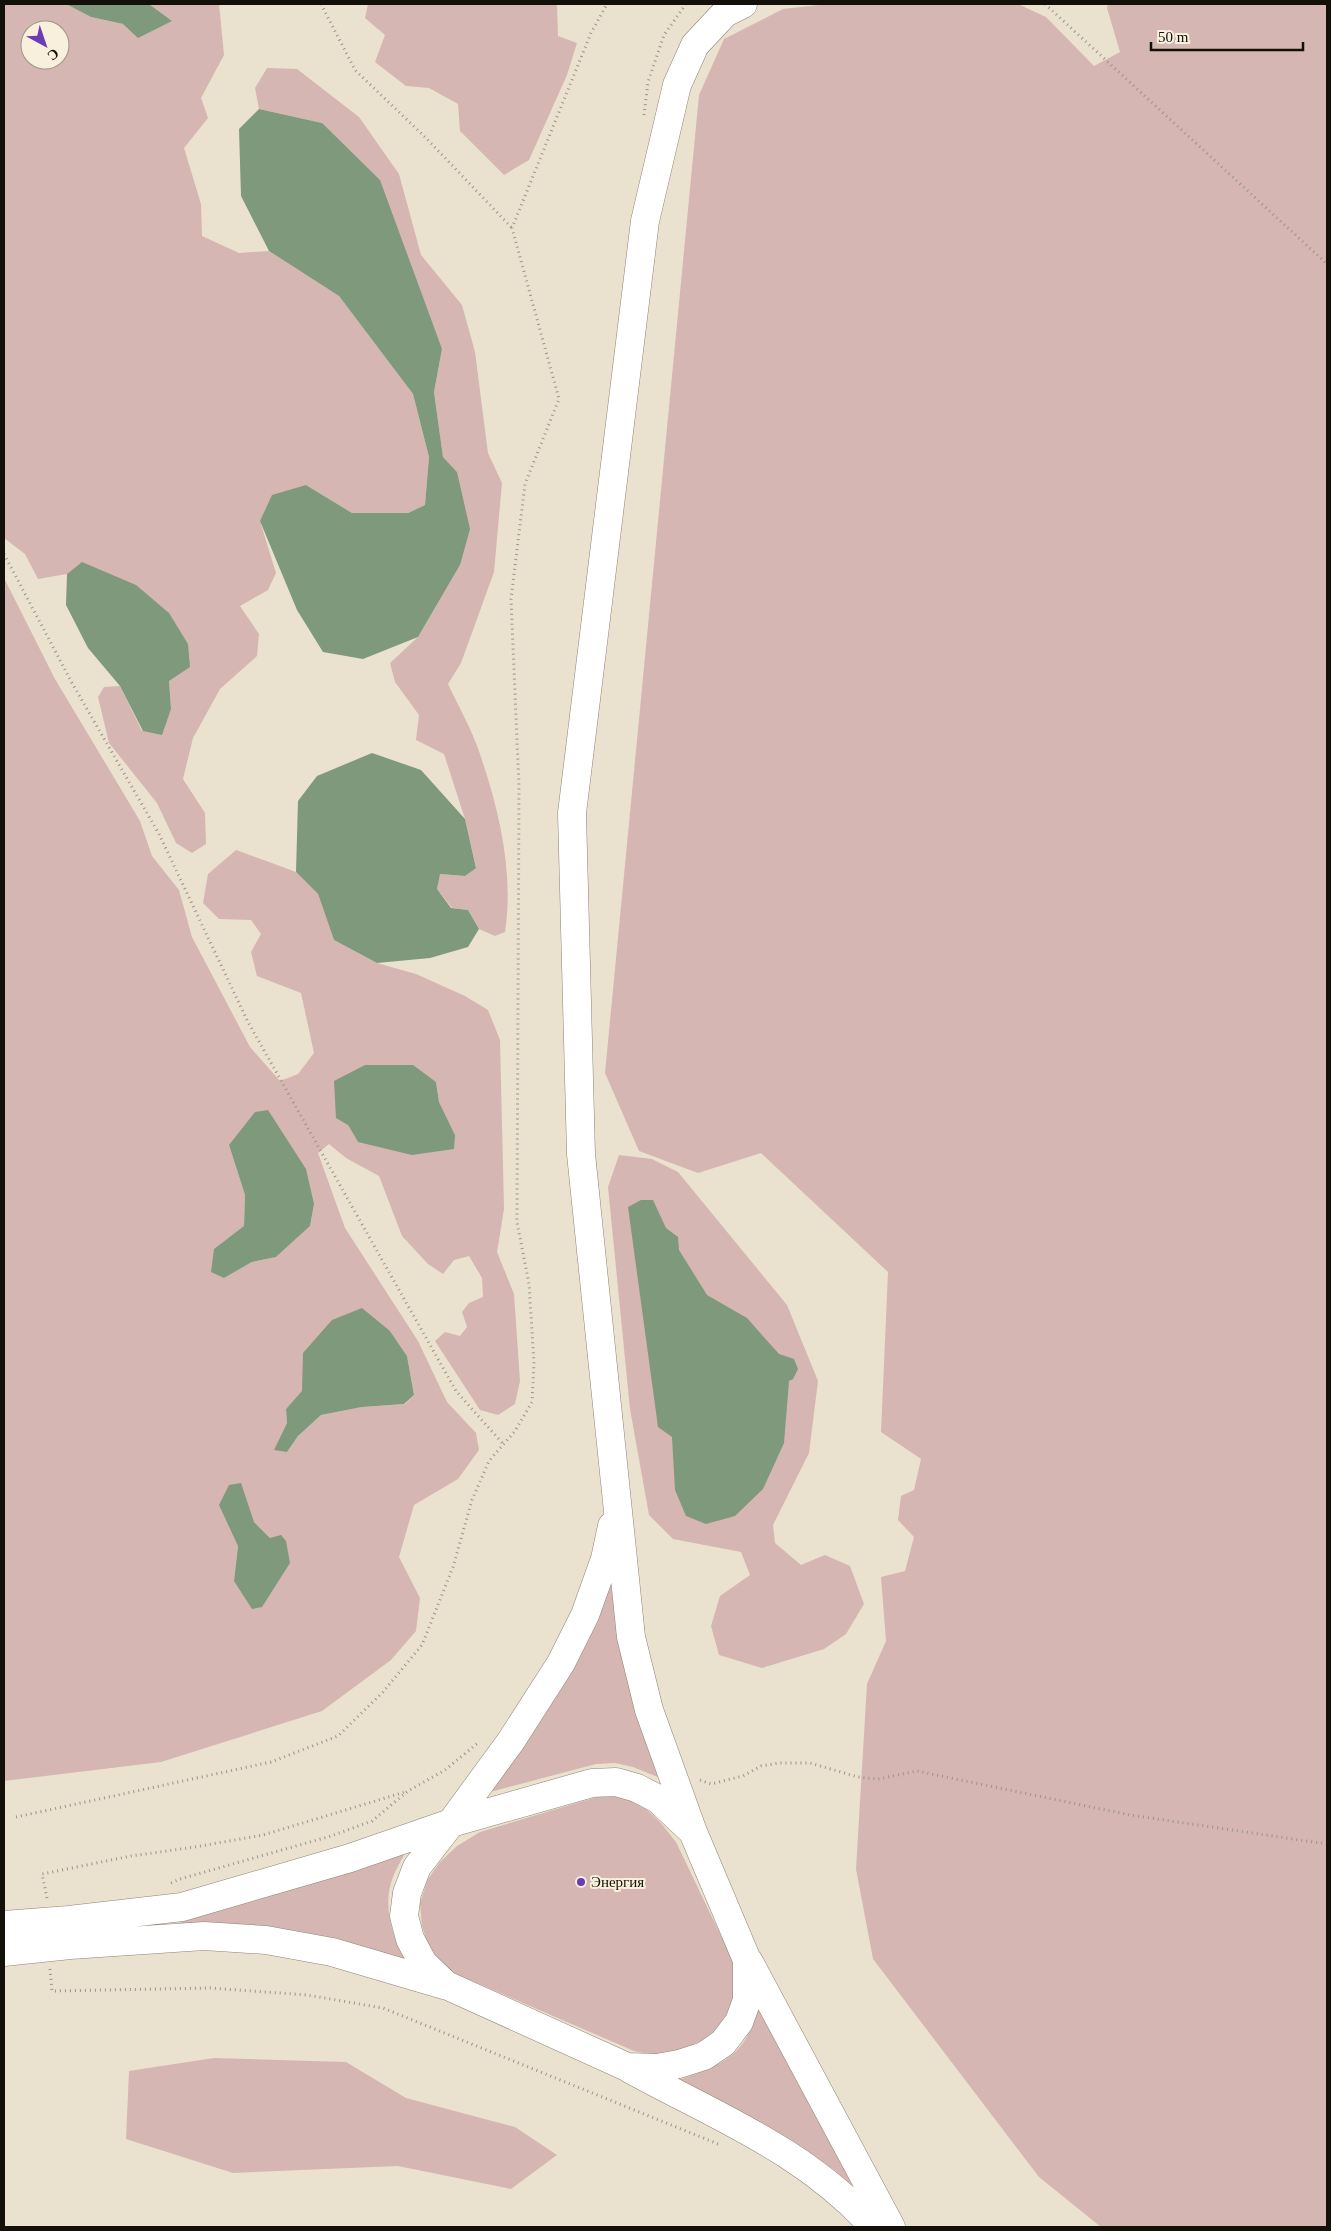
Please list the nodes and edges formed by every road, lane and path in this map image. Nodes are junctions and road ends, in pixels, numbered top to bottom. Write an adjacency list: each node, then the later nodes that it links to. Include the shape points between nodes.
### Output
1 (321, 4): 7 (path, via 355,70)
2 (607, 4): 7 (path, via 591,33)
3 (686, 4): 6 (path, via 664,34 648,82)
4 (743, 4): 11 (street, via 725,13 695,45 677,85 645,220 572,813 581,1154)
5 (1045, 4): 8 (path)
6 (643, 121)
7 (512, 228): 10 (path, via 559,399 525,484 511,599 519,786 517,1222 529,1284 534,1363 532,1402)
8 (1327, 264)
9 (4, 554): 10 (path, via 72,683 159,834 248,1022 456,1391)
10 (504, 1445): 15 (path, via 489,1461 472,1500 453,1567 422,1644 383,1692 338,1736 271,1762)
11 (616, 1502): 13 (street, via 631,1637); 16 (street, via 605,1560 586,1615 561,1663 511,1741)
12 (487, 1736): 14 (path, via 445,1770)
13 (668, 1769): 17 (street); 18 (path, via 711,1784 779,1763 810,1763 878,1779 918,1771 1130,1814)
14 (408, 1791): 19 (path, via 372,1821 331,1836 180,1879); 20 (path, via 263,1835 42,1874)
15 (16, 1817)
16 (451, 1823): 17 (street, via 592,1783 616,1782 658,1799); 21 (street, via 350,1858 182,1907); 25 (street, via 417,1867 406,1893 404,1916 410,1939 423,1963)
17 (693, 1832): 23 (street)
18 (1327, 1844)
19 (163, 1888)
20 (49, 1906)
21 (4, 1925)
22 (4, 1952): 25 (street, via 204,1936 266,1940 332,1952)
23 (747, 1960): 26 (street, via 747,2000 739,2022 724,2043 704,2056 679,2064); 29 (street)
24 (50, 1966): 27 (path, via 52,1991 210,1988 308,1995 383,2008)
25 (446, 1985): 26 (street)
26 (626, 2068): 28 (street, via 746,2128 806,2166 857,2208)
27 (724, 2147)
28 (874, 2227)
29 (891, 2227)

